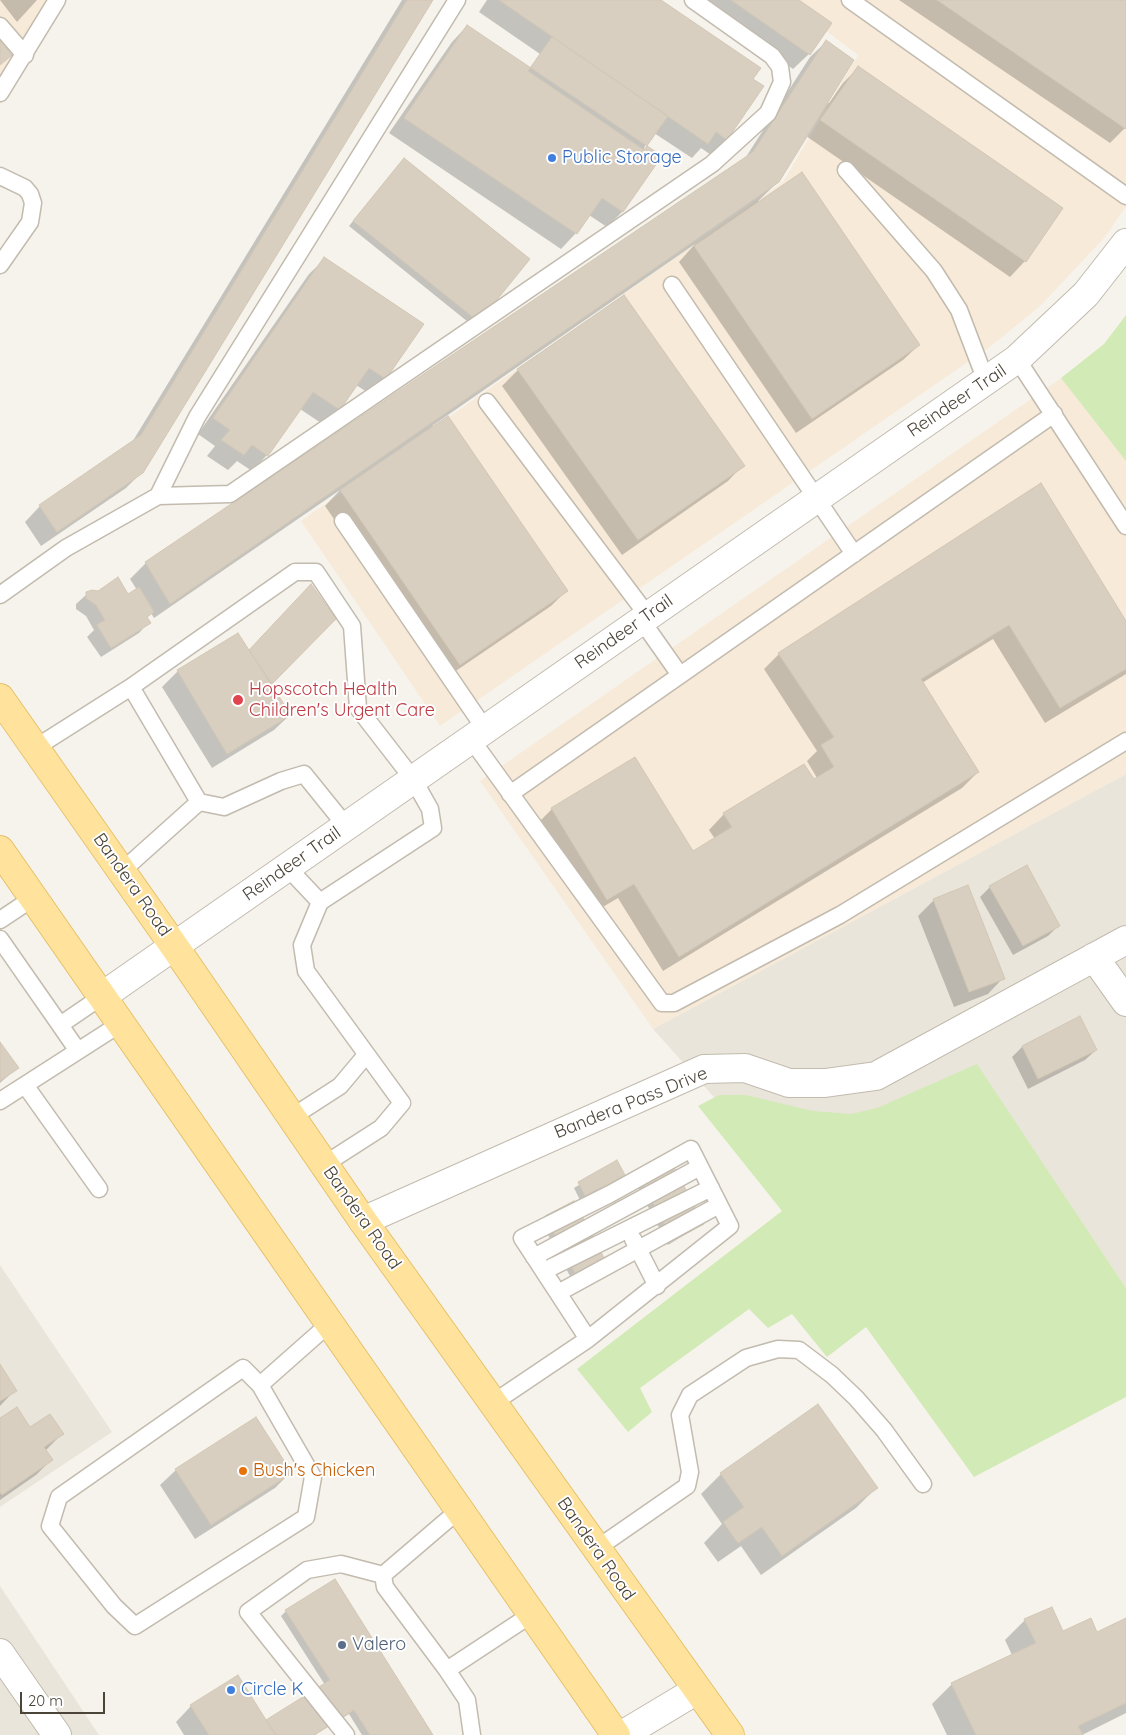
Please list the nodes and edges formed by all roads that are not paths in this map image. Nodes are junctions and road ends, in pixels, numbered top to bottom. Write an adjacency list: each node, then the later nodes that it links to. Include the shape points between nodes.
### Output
1 (57, 0): 6 (lane)
2 (457, 0): 18 (lane, via 197,417)
3 (693, 0): 18 (lane, via 772,56 780,66 782,82 768,113 712,164 230,494)
4 (850, 0): 10 (lane)
5 (0, 26): 6 (lane)
6 (24, 55): 7 (lane)
7 (0, 93)
8 (846, 170): 15 (lane, via 934,270 959,310)
9 (0, 176): 12 (lane, via 25,188 33,203 30,222)
10 (1126, 196)
11 (1126, 243): 14 (street, Reindeer Trail, via 1086,294)
12 (0, 265)
13 (672, 284): 19 (lane)
14 (1017, 359): 15 (street, Reindeer Trail); 17 (lane)
15 (986, 381): 19 (street, Reindeer Trail)
16 (488, 402): 24 (lane)
17 (1054, 414): 21 (lane); 22 (lane)
18 (158, 496): 23 (lane, via 66,548)
19 (815, 499): 22 (lane); 24 (street, Reindeer Trail)
20 (343, 520): 28 (lane)
21 (1126, 526)
22 (854, 554): 25 (lane)
23 (0, 596)
24 (645, 618): 25 (lane); 28 (street, Reindeer Trail)
25 (680, 675): 32 (lane)
26 (130, 687): 30 (lane); 31 (lane, via 295,572 316,572 352,626 358,708); 33 (lane)
27 (0, 698): 30 (main road, Bandera Road)
28 (478, 734): 31 (street, Reindeer Trail); 32 (lane)
29 (1126, 741): 32 (lane, via 840,915 674,1003 662,1002)
30 (36, 748): 37 (main road, Bandera Road)
31 (413, 779): 34 (street, Reindeer Trail); 39 (lane, via 430,809 433,828)
32 (510, 794)
33 (200, 802): 34 (lane, via 224,807 304,774); 37 (lane)
34 (346, 826): 36 (street, Reindeer Trail)
35 (0, 850): 38 (main road)
36 (287, 867): 39 (lane); 43 (street, Reindeer Trail)
37 (122, 871): 43 (main road, Bandera Road)
38 (33, 898): 40 (lane); 45 (main road)
39 (320, 902): 50 (lane, via 302,945 306,971)
40 (0, 920)
41 (0, 939): 48 (lane)
42 (1126, 940): 44 (street, Bandera Pass Drive)
43 (174, 946): 45 (street, Reindeer Trail); 53 (main road, Bandera Road)
44 (1094, 957): 46 (street); 61 (street, Bandera Pass Drive, via 876,1076 825,1083 789,1083 745,1068 704,1069)
45 (101, 997): 47 (main road); 48 (lane)
46 (1126, 1002)
47 (120, 1024): 49 (lane); 68 (main road)
48 (60, 1025): 49 (lane)
49 (78, 1051): 51 (lane)
50 (366, 1055): 53 (lane, via 340,1086); 54 (lane, via 402,1103 381,1128)
51 (26, 1085): 52 (lane); 57 (lane)
52 (0, 1101)
53 (292, 1117): 54 (main road, Bandera Road)
54 (325, 1164): 61 (main road, Bandera Road)
55 (700, 1166): 56 (lane); 58 (lane, via 691,1149); 60 (lane)
56 (711, 1188): 59 (lane); 62 (lane)
57 (99, 1189)
58 (610, 1194): 60 (lane); 64 (lane, via 522,1238)
59 (719, 1205): 63 (lane); 66 (lane, via 730,1226)
60 (618, 1210): 62 (lane); 64 (lane)
61 (363, 1220): 71 (main road, Bandera Road)
62 (628, 1230): 63 (lane); 65 (lane)
63 (638, 1248): 66 (lane); 67 (lane)
64 (534, 1257): 65 (lane)
65 (544, 1271): 67 (lane)
66 (657, 1286): 69 (lane)
67 (558, 1292): 69 (lane)
68 (329, 1324): 70 (lane); 73 (main road)
69 (588, 1338): 71 (lane)
70 (260, 1385): 70 (lane, via 313,1477 306,1517 135,1626 114,1606 50,1526 59,1497 244,1368)
71 (493, 1403): 74 (main road, Bandera Road)
72 (923, 1484): 74 (lane, via 884,1430 832,1375 799,1350 778,1349 746,1358 690,1395 680,1415 690,1472 687,1486)
73 (459, 1510): 75 (lane); 76 (main road)
74 (596, 1549): 79 (main road, Bandera Road)
75 (383, 1575): 78 (lane, via 385,1587); 81 (lane, via 341,1564 306,1570 248,1612)
76 (532, 1614): 78 (lane); 83 (main road)
77 (0, 1653): 80 (street)
78 (447, 1670): 82 (lane, via 468,1700)
79 (697, 1690): 84 (street); 85 (main road, Bandera Road)
80 (57, 1735)
81 (346, 1735)
82 (472, 1735)
83 (616, 1735)
84 (622, 1735)
85 (730, 1735)

